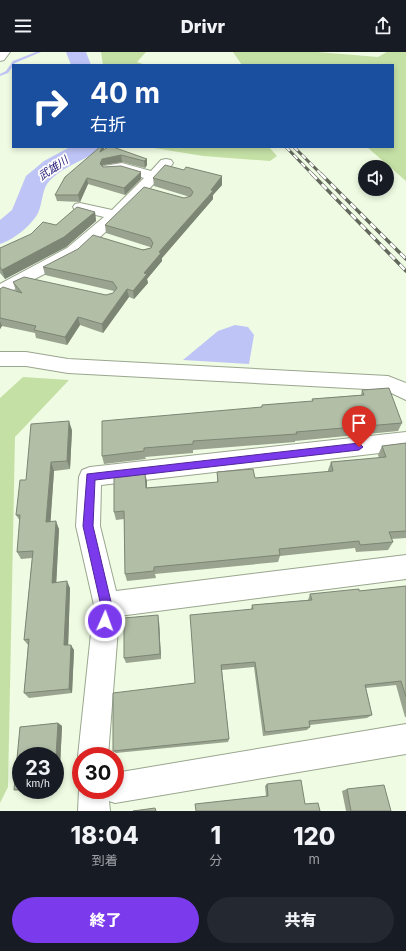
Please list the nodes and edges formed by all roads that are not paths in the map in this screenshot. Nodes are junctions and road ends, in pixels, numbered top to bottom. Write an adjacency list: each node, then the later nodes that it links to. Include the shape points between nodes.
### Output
1 (5, 52): 2 (street)
2 (0, 58)
3 (166, 163): 5 (street)
4 (109, 169): 5 (street, via 122,167)
5 (154, 176): 7 (street, via 149,191)
6 (80, 207): 7 (street)
7 (116, 215): 8 (street, via 99,238)
8 (24, 278): 9 (street); 10 (street)
9 (47, 283)
10 (0, 291)
11 (0, 359): 12 (street, via 26,359 68,366 388,383)
12 (406, 392)
13 (406, 441): 15 (street, via 90,477 88,526)
14 (406, 566): 15 (street)
15 (107, 606): 17 (street)
16 (406, 739): 18 (street)
17 (94, 747)
18 (124, 790)

